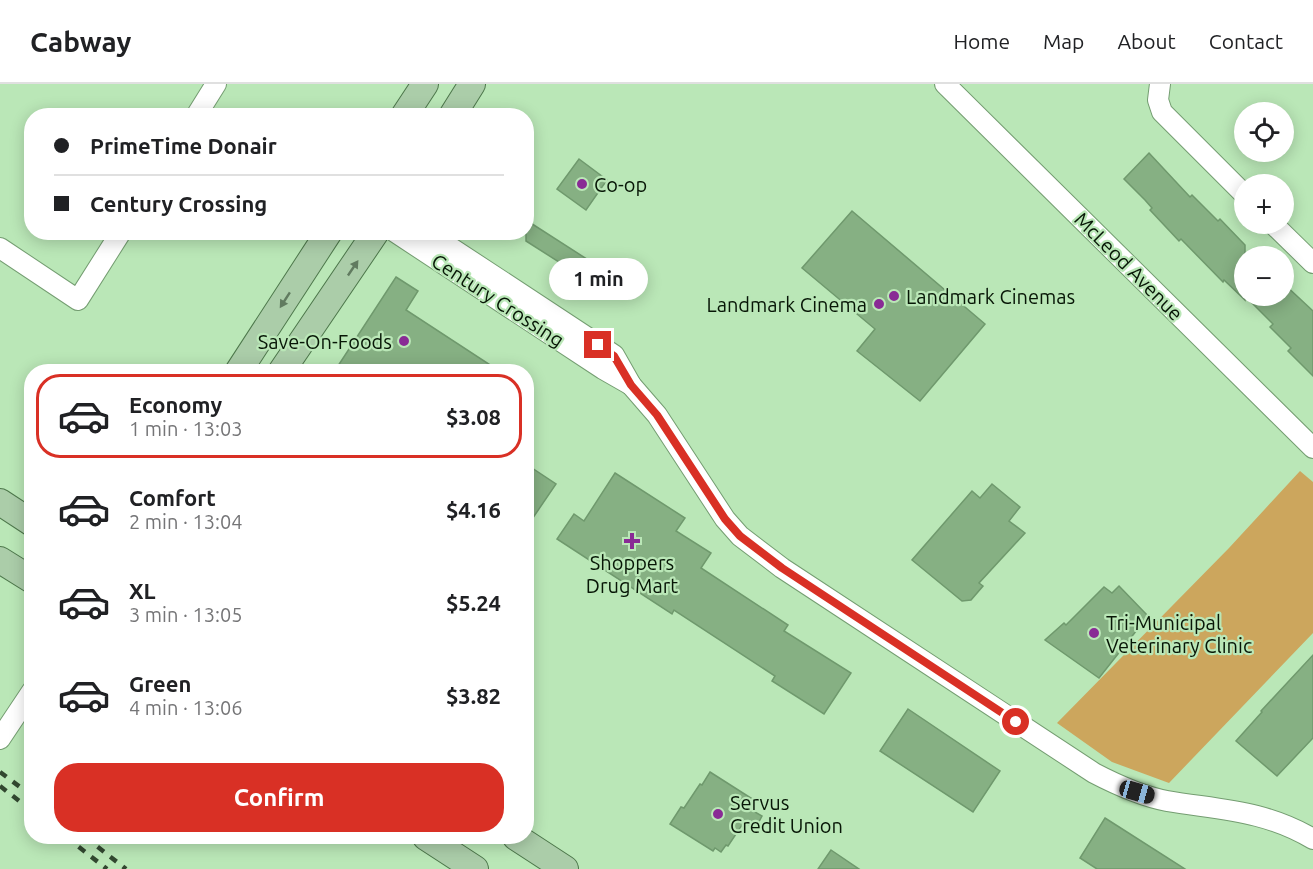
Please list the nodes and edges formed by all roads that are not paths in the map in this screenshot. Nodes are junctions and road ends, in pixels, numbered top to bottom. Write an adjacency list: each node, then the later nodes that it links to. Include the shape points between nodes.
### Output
1 (216, 84): 6 (street)
2 (425, 84): 7 (main road)
3 (472, 84): 8 (main road)
4 (945, 84): 21 (street, McLeod Avenue)
5 (1160, 84): 9 (street, via 1158,100 1162,112)
6 (201, 108)
7 (409, 108)
8 (457, 108)
9 (1234, 184)
10 (1284, 234): 17 (street)
11 (116, 240): 16 (street, via 78,300)
12 (324, 240): 18 (main road, one-way to 18)
13 (371, 240): 19 (main road, one-way to 13)
14 (407, 240): 20 (street, Century Crossing)
15 (439, 240): 20 (street, Century Crossing, via 614,356)
16 (0, 248)
17 (1313, 263)
18 (243, 364)
19 (286, 364)
20 (631, 385): 31 (street, Century Crossing, via 657,415 725,519 740,536 782,568 1114,784 1165,800 1233,809)
21 (1313, 448)
22 (0, 496): 23 (main road)
23 (24, 499)
24 (0, 502): 25 (main road)
25 (24, 518)
26 (0, 560): 27 (main road)
27 (24, 575)
28 (24, 703): 30 (street)
29 (24, 711): 30 (street)
30 (4, 731)
31 (1313, 839)
32 (437, 844): 34 (main road)
33 (527, 844): 35 (main road)
34 (475, 869)
35 (565, 869)

